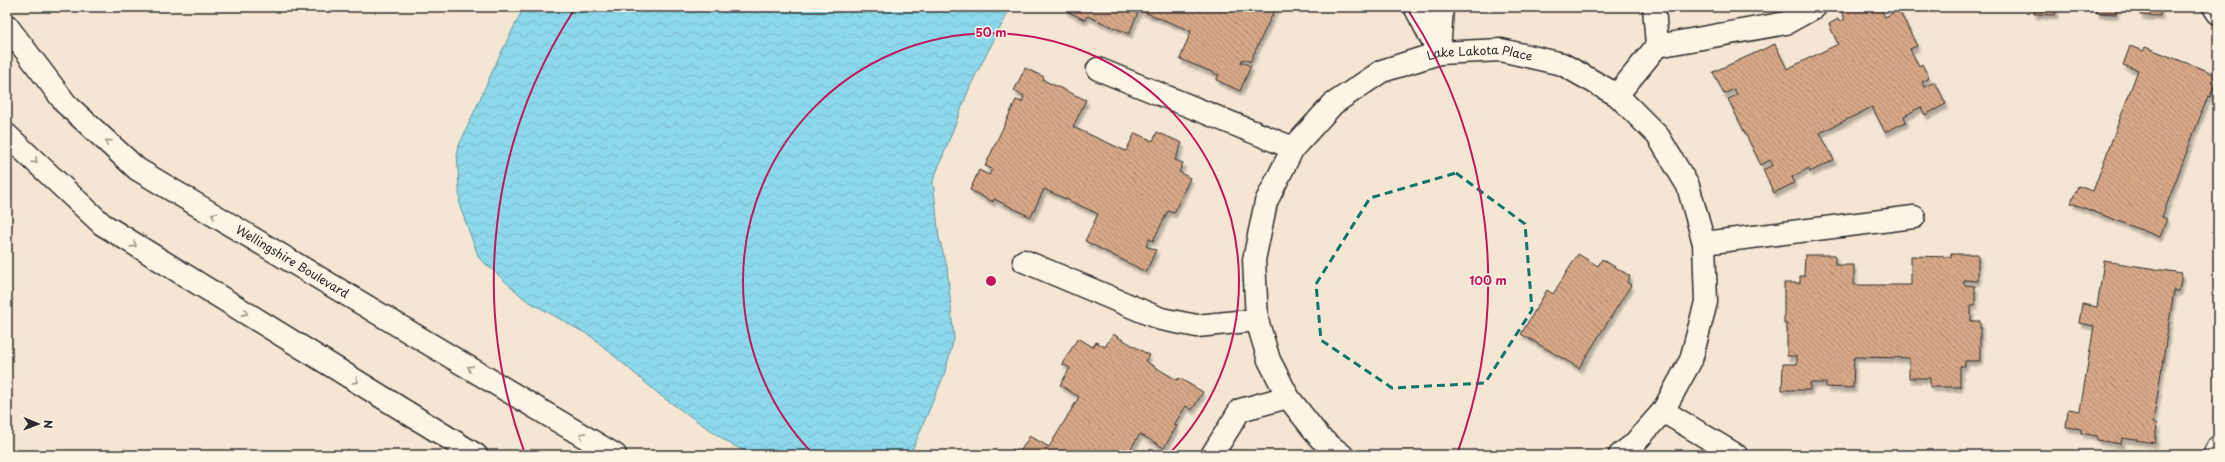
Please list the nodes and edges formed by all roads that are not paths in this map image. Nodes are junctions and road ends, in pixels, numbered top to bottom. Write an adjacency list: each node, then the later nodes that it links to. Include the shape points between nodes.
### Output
1 (1415, 7): 9 (street)
2 (1442, 7): 9 (street)
3 (1654, 7): 8 (street)
4 (1815, 7): 8 (street, via 1786,23)
5 (2214, 7): 6 (street)
6 (2218, 13)
7 (7, 26): 22 (street, Wellingshire Boulevard, one-way to 7, via 137,169 66,104)
8 (1657, 46): 11 (street)
9 (1439, 53): 11 (street, Lake Lakota Place, via 1502,50 1562,64); 13 (street, Lake Lakota Place, via 1382,71 1333,104)
10 (1098, 70): 13 (street)
11 (1616, 95): 15 (street, Lake Lakota Place, via 1658,136 1685,180)
12 (7, 135): 21 (street, one-way to 21, via 102,224)
13 (1293, 148): 17 (street, Lake Lakota Place, via 1266,202 1254,260)
14 (1914, 217): 15 (street)
15 (1704, 243): 19 (street, Lake Lakota Place, via 1706,302 1691,360)
16 (1024, 260): 17 (street, via 1161,319 1197,326)
17 (1257, 320): 18 (street, Lake Lakota Place, via 1269,360)
18 (1288, 397): 23 (street, via 1240,410); 24 (street, Lake Lakota Place, via 1320,438)
19 (1663, 411): 25 (street, Lake Lakota Place, via 1633,445); 26 (street)
20 (2218, 447): 27 (street)
21 (476, 455)
22 (615, 455)
23 (1212, 455)
24 (1342, 455)
25 (1620, 455)
26 (1736, 455)
27 (2214, 455)

